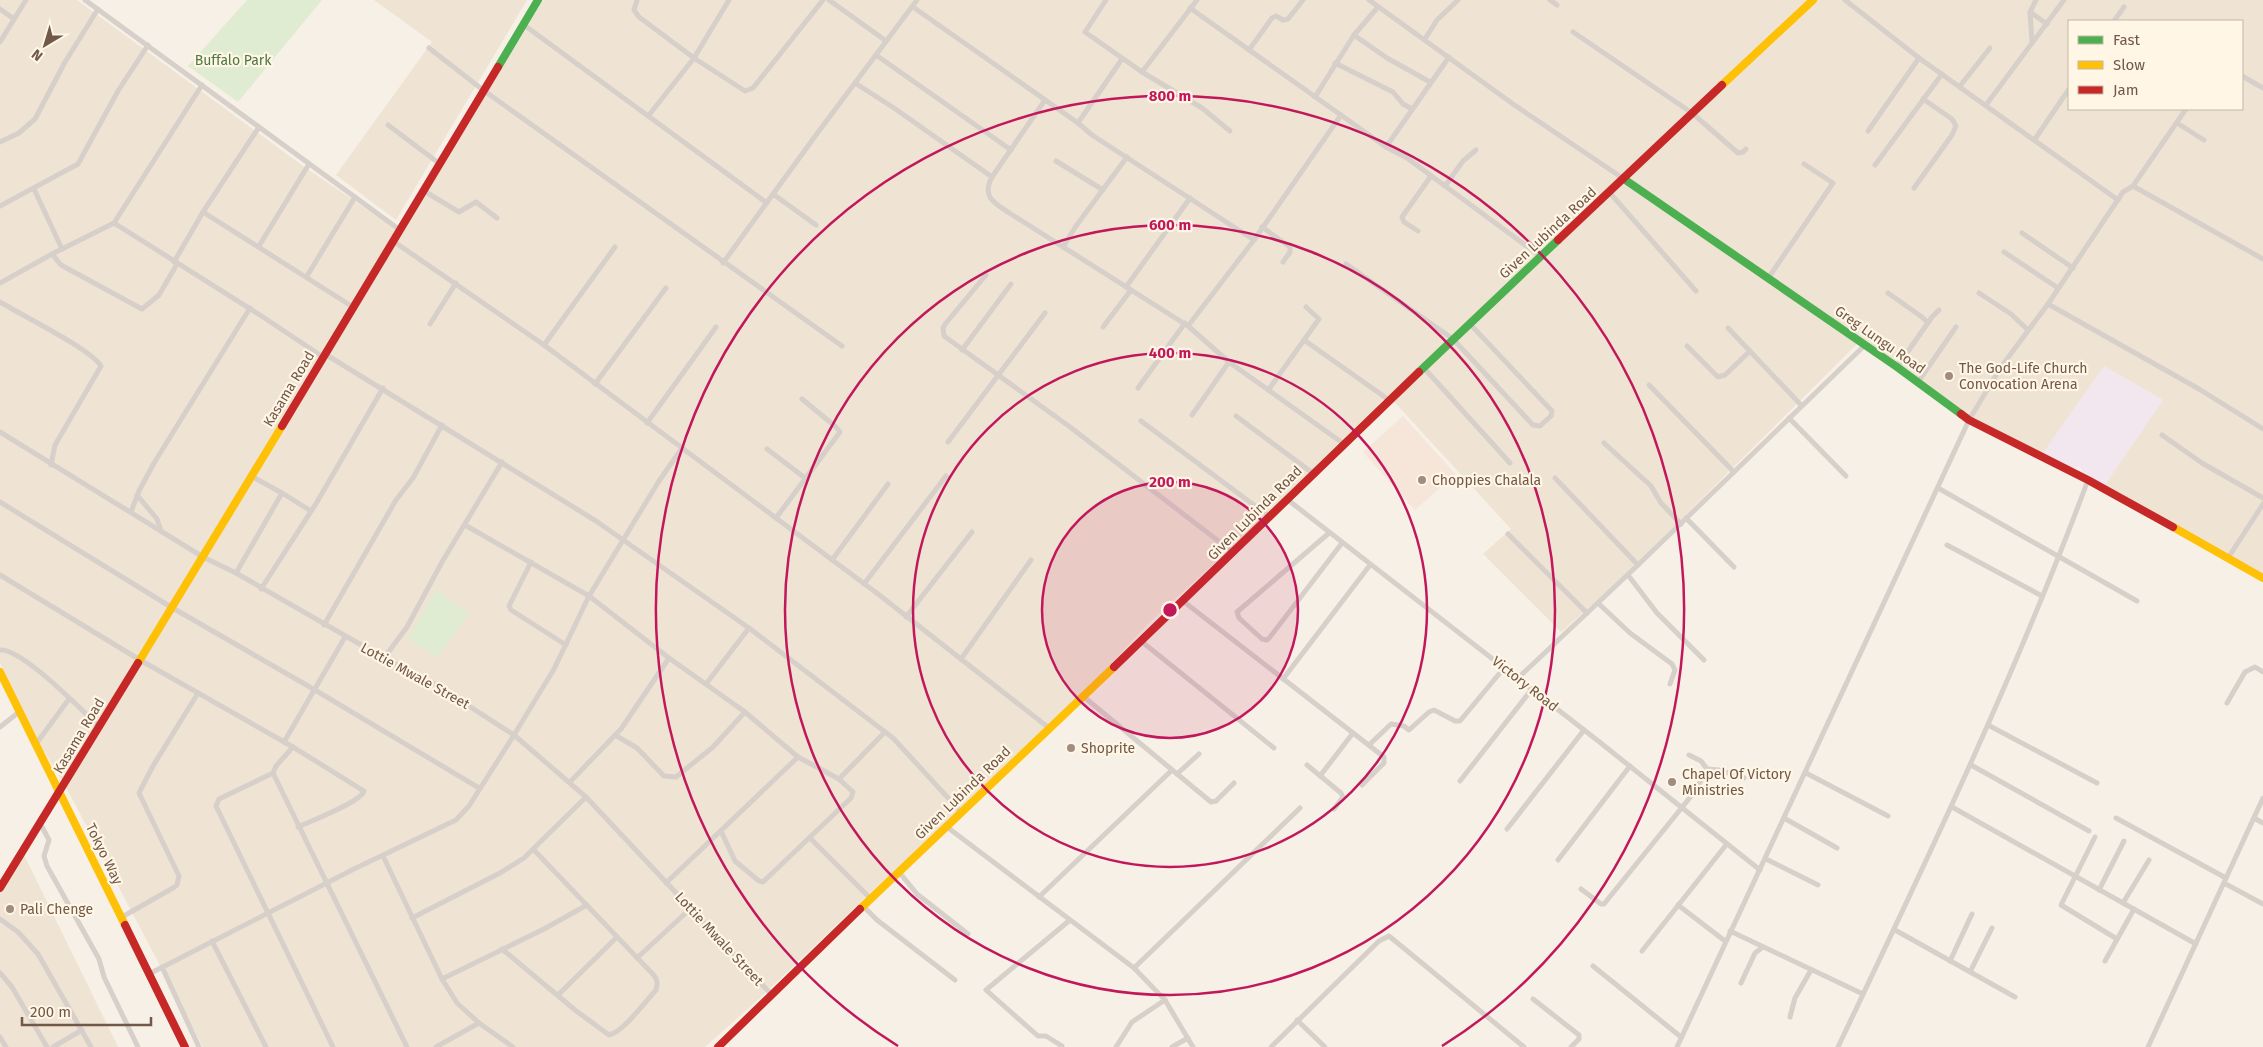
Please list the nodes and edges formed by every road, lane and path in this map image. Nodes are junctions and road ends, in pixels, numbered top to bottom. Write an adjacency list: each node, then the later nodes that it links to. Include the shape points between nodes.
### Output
1 (26, 0): 27 (street)
2 (85, 0): 25 (street)
3 (538, 0): 30 (street, Kasama Road)
4 (637, 0): 43 (street, via 634,10 639,17)
5 (729, 0): 43 (street)
6 (823, 0): 43 (street, via 749,91 741,90)
7 (829, 0): 34 (street)
8 (917, 0): 20 (street)
9 (1106, 0): 45 (street, via 1085,32)
10 (1196, 0): 23 (street)
11 (1303, 0): 40 (street, via 1288,19 1272,18)
12 (1369, 0): 21 (street)
13 (1458, 0): 33 (street, via 1437,20)
14 (1550, 0): 19 (street)
15 (1813, 0): 63 (street, Given Lubinda Road)
16 (1845, 0): 44 (street)
17 (2036, 0): 26 (street)
18 (2064, 0): 29 (street)
19 (1558, 5)
20 (913, 6): 34 (street); 59 (street)
21 (1378, 6): 32 (street); 33 (street)
22 (2124, 7): 28 (street)
23 (1190, 8): 40 (street); 47 (street)
24 (0, 9): 27 (street)
25 (98, 9): 37 (street); 73 (street, via 35,119 19,133)
26 (2030, 12): 29 (street); 35 (street)
27 (14, 19): 36 (street)
28 (2115, 20)
29 (2047, 24): 35 (street)
30 (524, 25): 55 (street, Kasama Road); 64 (street)
31 (1574, 32): 63 (street)
32 (1354, 35): 46 (street); 50 (street)
33 (1424, 39): 42 (street)
34 (886, 41): 41 (street)
35 (2032, 41): 60 (street)
36 (0, 42)
37 (148, 45): 52 (street); 90 (street, via 118,91 83,158 70,170)
38 (429, 48): 55 (street)
39 (1990, 48): 53 (street)
40 (1249, 50): 57 (street)
41 (876, 55): 51 (street); 77 (street)
42 (1450, 57): 50 (street); 87 (street, via 1512,104)
43 (694, 58): 64 (street)
44 (1920, 58): 48 (street); 71 (street)
45 (1122, 59): 47 (street); 66 (street)
46 (1336, 63): 57 (street); 61 (street, via 1393,92)
47 (1142, 72): 70 (street, via 1190,100)
48 (1942, 74): 53 (street); 58 (street)
49 (2243, 77): 54 (street)
50 (1430, 82): 61 (street)
51 (855, 83): 86 (street); 95 (street)
52 (202, 85): 69 (street); 103 (street)
53 (1960, 86): 60 (street)
54 (2263, 88)
55 (483, 90): 82 (street, Kasama Road); 121 (street)
56 (2068, 90): 72 (street)
57 (1315, 97): 65 (street)
58 (1923, 99): 84 (street); 91 (street, via 1952,119 1956,126)
59 (1045, 100): 66 (street); 77 (street)
60 (1986, 105): 72 (street)
61 (1412, 109): 75 (street)
62 (2185, 110): 67 (street)
63 (1692, 113): 76 (street, via 1738,153); 87 (street, Given Lubinda Road)
64 (649, 115): 99 (street)
65 (1340, 115): 75 (street); 105 (street)
66 (1078, 122): 79 (street)
67 (2177, 123): 74 (street); 89 (street)
68 (388, 125): 82 (street)
69 (259, 127): 81 (street); 101 (street)
70 (1230, 131)
71 (1868, 131)
72 (2035, 139): 98 (street)
73 (1, 140)
74 (2204, 140)
75 (1386, 147): 85 (street)
76 (1746, 149)
77 (1010, 150): 86 (street)
78 (1476, 150): 88 (street)
79 (1127, 157): 92 (street); 97 (street)
80 (1056, 161): 92 (street)
81 (309, 164): 96 (street); 111 (street)
82 (440, 164): 93 (street, Kasama Road)
83 (1804, 164): 126 (street, via 1834,184)
84 (1875, 164)
85 (1431, 176): 88 (street); 107 (street, via 1402,217)
86 (992, 177): 113 (street, via 988,189 990,198)
87 (1624, 178): 94 (street, Given Lubinda Road); 126 (street, Greg Lungu Road)
88 (1444, 186): 117 (street)
89 (2134, 186): 98 (street); 118 (street)
90 (34, 188): 100 (street); 114 (street)
91 (1914, 188)
92 (1103, 190): 113 (street)
93 (424, 191): 102 (street, via 459,212 476,202); 106 (street, Kasama Road)
94 (1610, 193): 117 (street, Given Lubinda Road); 133 (street)
95 (773, 194): 99 (street); 104 (street)
96 (355, 197): 106 (street); 125 (street)
97 (1190, 198): 109 (street); 132 (street)
98 (2118, 200): 123 (street)
99 (767, 203): 121 (street)
100 (0, 206)
101 (203, 212): 111 (street); 120 (street)
102 (497, 218)
103 (114, 223): 114 (street); 120 (street)
104 (816, 225)
105 (1262, 227): 109 (street); 119 (street, via 1290,247)
106 (400, 230): 110 (street, Kasama Road)
107 (1418, 231)
108 (2022, 234): 123 (street)
109 (1254, 240): 146 (street)
110 (393, 241): 127 (street); 138 (street, Kasama Road)
111 (259, 246): 125 (street)
112 (615, 247): 154 (street)
113 (1063, 247): 132 (street)
114 (62, 249): 116 (street)
115 (2004, 252): 131 (street)
116 (52, 254): 120 (street, via 60,265 142,309 159,295); 128 (street)
117 (1540, 256): 143 (street, Given Lubinda Road)
118 (2263, 259)
119 (1283, 262)
120 (176, 263): 140 (street)
121 (724, 263): 156 (street)
122 (1346, 264): 152 (street)
123 (2073, 268): 131 (street)
124 (986, 275): 158 (street, via 943,328 944,336)
125 (307, 276): 138 (street)
126 (1769, 277): 155 (street, Greg Lungu Road)
127 (456, 283): 145 (street); 154 (street)
128 (0, 284)
129 (1011, 284): 158 (street)
130 (666, 288): 166 (street)
131 (2058, 288): 137 (street)
132 (1128, 289): 146 (street); 148 (street)
133 (1696, 291)
134 (1888, 293): 144 (street)
135 (1979, 293): 151 (street, via 2011,314)
136 (0, 302): 191 (street, via 70,342 101,366 55,445)
137 (2048, 304): 151 (street); 181 (street)
138 (353, 307): 160 (street, Kasama Road)
139 (1306, 307): 153 (street, via 1319,319)
140 (250, 308): 160 (street); 203 (street, via 218,356)
141 (1939, 310): 144 (street)
142 (1045, 314): 164 (street)
143 (1469, 323): 152 (street, Given Lubinda Road); 152 (street, via 1550,409 1551,416 1538,427 1533,425)
144 (1928, 323): 162 (street)
145 (430, 324)
146 (1187, 324): 161 (street); 169 (street)
147 (716, 327): 179 (street)
148 (1103, 327)
149 (1956, 327): 165 (street)
150 (1728, 328): 159 (street)
151 (2028, 330): 177 (street)
152 (1453, 339): 163 (street, Given Lubinda Road)
153 (1304, 340): 170 (street); 172 (street)
154 (544, 345): 166 (street)
155 (1865, 345): 162 (street, Greg Lungu Road); 173 (street)
156 (842, 346)
157 (1687, 346): 159 (street, via 1718,377 1725,375)
158 (962, 350): 164 (street)
159 (1750, 351): 173 (street)
160 (324, 355): 168 (street); 194 (street, Kasama Road)
161 (1229, 362): 170 (street); 174 (street)
162 (1897, 367): 165 (street, Greg Lungu Road)
163 (1424, 368): 172 (street, Given Lubinda Road); 190 (street)
164 (998, 375): 184 (street); 222 (street)
165 (1918, 382): 177 (street, Greg Lungu Road)
166 (595, 384): 179 (street)
167 (1650, 385): 192 (street)
168 (383, 388): 180 (street); 208 (street)
169 (1138, 388)
170 (1269, 389): 186 (street)
171 (802, 399): 197 (street, via 840,432)
172 (1389, 400): 186 (street, Given Lubinda Road)
173 (1801, 405): 176 (street)
174 (1192, 415)
175 (1236, 416): 193 (street)
176 (1789, 418): 192 (street); 196 (street)
177 (1969, 420): 199 (street, Greg Lungu Road); 201 (street)
178 (1142, 421): 210 (street)
179 (647, 423): 187 (street)
180 (442, 425): 189 (street); 246 (street)
181 (2263, 429)
182 (0, 432): 191 (street, Lottie Mwale Street)
183 (2162, 435): 204 (street, via 2202,463)
184 (948, 442)
185 (1604, 443): 213 (street, via 1651,486 1661,503)
186 (1344, 444): 193 (street, Given Lubinda Road)
187 (682, 448): 211 (street); 219 (street)
188 (767, 449): 197 (street)
189 (502, 462): 214 (street); 219 (street)
190 (1510, 463)
191 (52, 465): 209 (street, Lottie Mwale Street)
192 (1734, 472): 212 (street)
193 (1314, 474): 205 (street, Given Lubinda Road)
194 (251, 476): 202 (street); 223 (street, Kasama Road)
195 (946, 476): 236 (street)
196 (1846, 476)
197 (805, 478): 211 (street)
198 (1555, 478): 230 (street)
199 (2088, 480): 224 (street); 225 (street, Greg Lungu Road)
200 (888, 484): 226 (street)
201 (1938, 488): 224 (street, via 2039,544); 295 (street)
202 (282, 493): 208 (street); 232 (street)
203 (137, 495): 209 (street); 215 (street, via 157,519)
204 (2263, 498)
205 (1288, 500): 210 (street, Given Lubinda Road); 217 (street, Victory Road)
206 (0, 502): 243 (street)
207 (2263, 504): 225 (street)
208 (311, 511): 237 (street)
209 (131, 512): 215 (street, Lottie Mwale Street)
210 (1270, 517): 222 (street, Given Lubinda Road)
211 (776, 518): 226 (street)
212 (1686, 518): 213 (street); 231 (street)
213 (1681, 524): 230 (street)
214 (465, 525): 228 (street); 252 (street, via 407,627)
215 (161, 531): 223 (street, Lottie Mwale Street)
216 (972, 532): 245 (street)
217 (1328, 533): 220 (street, Victory Road); 220 (street, via 1237,612 1239,618 1262,639 1270,638)
218 (1508, 534): 244 (street)
219 (624, 540): 238 (street); 247 (street)
220 (1342, 543): 229 (street, Victory Road)
221 (1948, 545): 239 (street)
222 (1234, 553): 240 (street, Given Lubinda Road)
223 (203, 557): 232 (street, Lottie Mwale Street); 243 (street, Kasama Road)
224 (2058, 558): 239 (street); 241 (street)
225 (2228, 558): 235 (street, Greg Lungu Road)
226 (832, 560): 236 (street)
227 (1032, 560): 254 (street)
228 (531, 562): 238 (street); 250 (street, via 509,606 516,614)
229 (1370, 565): 257 (street, Victory Road); 261 (street)
230 (1638, 565): 234 (street)
231 (1734, 567)
232 (236, 574): 237 (street, Lottie Mwale Street)
233 (0, 575): 255 (street)
234 (1628, 575): 242 (street); 256 (street, via 1658,613)
235 (2263, 578)
236 (864, 584): 245 (street)
237 (261, 589): 246 (street, Lottie Mwale Street)
238 (589, 596): 250 (street); 253 (street)
239 (2042, 596): 272 (street)
240 (1183, 601): 249 (street, Given Lubinda Road); 261 (street)
241 (2137, 601)
242 (1598, 603): 244 (street); 263 (street, via 1630,633 1672,664 1676,670)
243 (171, 607): 255 (street, Kasama Road); 265 (street)
244 (1587, 613): 260 (street)
245 (906, 616): 254 (street)
246 (324, 625): 248 (street, Lottie Mwale Street)
247 (749, 628): 262 (street); 277 (street)
248 (345, 637): 252 (street, Lottie Mwale Street); 265 (street)
249 (1141, 641): 267 (street, Given Lubinda Road); 285 (street)
250 (566, 645): 279 (street)
251 (0, 650): 268 (street, via 17,654)
252 (384, 658): 279 (street, Lottie Mwale Street, via 445,690)
253 (668, 658): 262 (street); 280 (street)
254 (961, 659): 275 (street)
255 (140, 660): 266 (street); 274 (street, Kasama Road)
256 (1704, 660)
257 (1504, 668): 260 (street, Victory Road); 283 (street, via 1460,721 1434,710 1409,730 1391,724)
258 (0, 672): 270 (street, Tokyo Way)
259 (2263, 672): 269 (street, via 2255,668 2245,672)
260 (1518, 678): 264 (street, Victory Road)
261 (1283, 679): 278 (street)
262 (706, 684): 271 (street)
263 (1670, 684)
264 (1532, 689): 276 (street, Victory Road); 302 (street)
265 (315, 690): 281 (street); 307 (street)
266 (198, 692): 281 (street); 360 (street, via 139,793 179,881 173,888)
267 (1084, 697): 275 (street, Given Lubinda Road); 293 (street)
268 (69, 698): 274 (street); 282 (street)
269 (2227, 703)
270 (20, 712): 273 (street); 282 (street, Tokyo Way)
271 (745, 712): 280 (street, via 712,747 676,777 664,776 637,748); 288 (street)
272 (1988, 724): 290 (street); 305 (street)
273 (0, 726)
274 (100, 726): 298 (street, Kasama Road)
275 (1049, 728): 317 (street, Given Lubinda Road)
276 (1584, 730): 291 (street, Victory Road); 326 (street)
277 (885, 732): 301 (street); 317 (street)
278 (1352, 733): 283 (street); 299 (street)
279 (514, 735): 303 (street, Lottie Mwale Street); 307 (street)
280 (615, 735): 303 (street)
281 (284, 742): 284 (street)
282 (36, 744): 297 (street, Tokyo Way)
283 (1369, 745): 306 (street, via 1385,760)
284 (294, 747): 294 (street); 324 (street, via 364,793)
285 (1274, 748)
286 (1199, 754): 296 (street)
287 (1689, 755): 292 (street, via 1701,761)
288 (798, 757): 301 (street); 327 (street)
289 (1307, 765): 299 (street)
290 (1971, 765): 313 (street); 328 (street)
291 (1630, 766): 315 (street, Victory Road); 337 (street)
292 (1707, 769): 300 (street); 315 (street)
293 (1172, 770): 296 (street); 349 (street)
294 (273, 773): 324 (street); 358 (street, via 219,799 216,806)
295 (1806, 773): 318 (street); 319 (street)
296 (1177, 774): 304 (street, via 1211,802)
297 (52, 776): 298 (street, via 58,779); 308 (street, Tokyo Way)
298 (70, 776): 308 (street, Kasama Road)
299 (1320, 776): 316 (street, via 1343,797)
300 (1744, 778)
301 (839, 779): 330 (street, via 852,790 853,796)
302 (1460, 781)
303 (570, 782): 309 (street, Lottie Mwale Street)
304 (1234, 783)
305 (2097, 783)
306 (1362, 785)
307 (479, 788): 335 (street, via 456,820)
308 (60, 791): 311 (street, Kasama Road); 312 (street, Tokyo Way)
309 (586, 797): 334 (street); 344 (street, Lottie Mwale Street)
310 (2263, 798): 321 (street)
311 (52, 803): 312 (street); 322 (street, Kasama Road)
312 (67, 806): 360 (street, Tokyo Way)
313 (1952, 807): 341 (street); 365 (street)
314 (1300, 808): 381 (street)
315 (1681, 808): 332 (street, Victory Road); 347 (street, via 1604,904)
316 (1334, 810)
317 (961, 812): 325 (street, Given Lubinda Road)
318 (1888, 816)
319 (1784, 818): 333 (street); 336 (street)
320 (2116, 818): 342 (street)
321 (2254, 818): 323 (street); 342 (street)
322 (40, 822): 346 (street, Kasama Road); 407 (street, via 49,840 44,856 48,866 99,959 104,977)
323 (2263, 823)
324 (298, 827): 343 (street)
325 (947, 827): 340 (street, Given Lubinda Road); 349 (street)
326 (1507, 829)
327 (721, 831): 330 (street, via 735,861 761,882); 344 (street)
328 (2089, 831)
329 (2095, 836): 341 (street)
330 (810, 838): 350 (street)
331 (2124, 841): 348 (street)
332 (1726, 844): 339 (street, Victory Road); 354 (street)
333 (1837, 848)
334 (534, 849): 353 (street); 361 (street, via 500,873)
335 (383, 856): 343 (street); 361 (street)
336 (1766, 859): 339 (street); 345 (street)
337 (1558, 860)
338 (2149, 860): 351 (street)
339 (1760, 870): 366 (street)
340 (899, 872): 350 (street, Given Lubinda Road); 367 (street, via 917,894)
341 (2076, 876): 348 (street); 369 (street, via 2060,905)
342 (2225, 881): 352 (street); 372 (street)
343 (325, 883): 358 (street); 412 (street)
344 (666, 884): 356 (street, Lottie Mwale Street)
345 (1818, 885)
346 (0, 888)
347 (1581, 889)
348 (2099, 890): 351 (street)
349 (1039, 897): 363 (street)
350 (871, 899): 355 (street, Given Lubinda Road)
351 (2123, 903): 357 (street)
352 (2263, 904)
353 (588, 905): 368 (street); 374 (street)
354 (1678, 905): 371 (street); 375 (street)
355 (863, 906): 387 (street); 391 (street, Given Lubinda Road)
356 (690, 909): 376 (street); 391 (street, Lottie Mwale Street)
357 (2134, 909): 369 (street); 372 (street)
358 (268, 914): 370 (street); 411 (street)
359 (1972, 914): 377 (street)
360 (122, 917): 385 (street, Tokyo Way)
361 (412, 918): 386 (street)
362 (0, 919): 398 (street, via 29,943)
363 (1070, 920): 381 (street); 402 (street, via 986,990 1038,1036 1046,1036)
364 (1992, 928): 383 (street)
365 (1894, 930): 377 (street); 389 (street)
366 (1730, 931): 371 (street); 373 (street)
367 (968, 934)
368 (617, 937): 376 (street); 390 (street)
369 (2117, 939): 378 (street)
370 (212, 941): 380 (street); 410 (street)
371 (1725, 941): 400 (street)
372 (2196, 944): 425 (street)
373 (1762, 947): 382 (street); 388 (street, via 1755,953)
374 (502, 949): 386 (street); 390 (street)
375 (1642, 951)
376 (637, 958): 390 (street, via 658,980 658,984 635,1014 614,1034 602,1031)
377 (1950, 961): 383 (street)
378 (2105, 961)
379 (1592, 966): 400 (street)
380 (162, 967): 385 (street); 409 (street)
381 (1134, 968): 394 (street)
382 (1811, 970): 389 (street); 395 (street, via 1795,998)
383 (1970, 972): 392 (street)
384 (0, 973): 404 (street, via 12,987)
385 (150, 974): 408 (street, Tokyo Way)
386 (442, 979): 397 (street, via 457,1003)
387 (955, 980)
388 (1741, 983)
389 (1863, 994): 424 (street)
390 (558, 995)
391 (772, 995): 415 (street, Given Lubinda Road)
392 (2015, 997)
393 (1533, 999): 422 (street, via 1579,1035)
394 (1165, 1000): 401 (street); 416 (street, via 1132,1022)
395 (1790, 1017)
396 (1297, 1020): 419 (street); 420 (street); 421 (street, via 1379,941 1389,936)
397 (479, 1023): 413 (street); 414 (street)
398 (82, 1030): 405 (street); 406 (street)
399 (0, 1037): 403 (street)
400 (1681, 1037): 423 (street)
401 (1188, 1038): 417 (street); 418 (street)
402 (1062, 1046)
403 (6, 1047)
404 (47, 1047)
405 (53, 1047)
406 (91, 1047)
407 (138, 1047)
408 (185, 1047)
409 (199, 1047)
410 (266, 1047)
411 (333, 1047)
412 (407, 1047)
413 (436, 1047)
414 (512, 1047)
415 (718, 1047)
416 (1116, 1047)
417 (1172, 1047)
418 (1193, 1047)
419 (1271, 1047)
420 (1324, 1047)
421 (1524, 1047)
422 (1571, 1047)
423 (1677, 1047)
424 (1838, 1047)
425 (2148, 1047)

